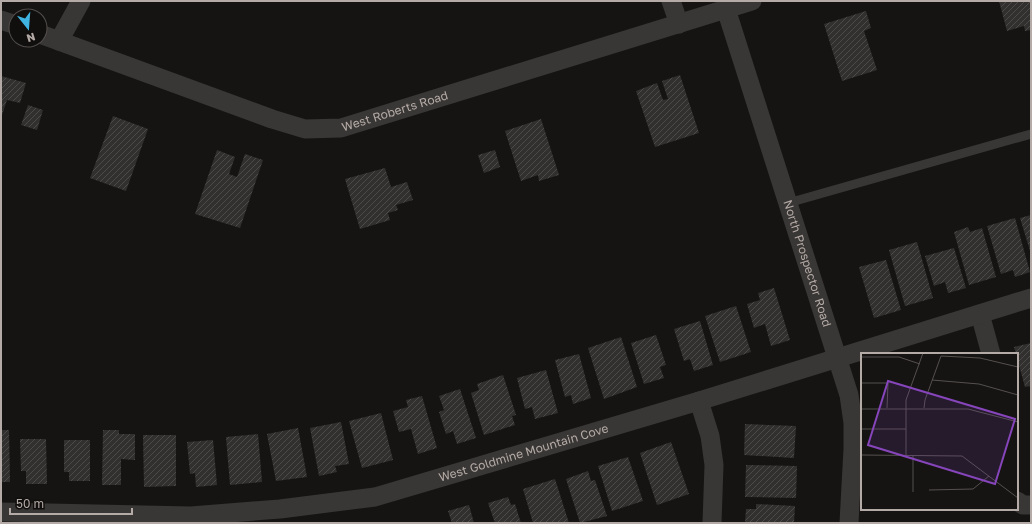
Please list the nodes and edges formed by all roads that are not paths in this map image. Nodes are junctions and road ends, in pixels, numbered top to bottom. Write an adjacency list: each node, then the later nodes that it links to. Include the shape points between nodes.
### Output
1 (81, 1): 7 (street)
2 (671, 1): 5 (street)
3 (752, 1): 4 (street, West Roberts Road)
4 (726, 9): 5 (street, West Roberts Road); 9 (street, North Prospector Road)
5 (679, 24): 7 (street, West Roberts Road, via 341,128 305,129)
6 (48, 37): 7 (street, West Roberts Road)
7 (59, 41)
8 (1031, 134): 9 (lane)
9 (788, 203): 13 (street, North Prospector Road)
10 (1031, 298): 11 (street, West Goldmine Mountain Cove)
11 (980, 314): 12 (street); 13 (street, West Goldmine Mountain Cove)
12 (991, 353)
13 (837, 358): 14 (street, West Goldmine Mountain Cove); 17 (street, North Prospector Road, via 849,395 853,423)
14 (699, 401): 15 (street, West Goldmine Mountain Cove, via 375,497 280,509 191,516); 16 (street, via 710,436 714,465)
15 (1, 512)
16 (712, 523)
17 (848, 523)

